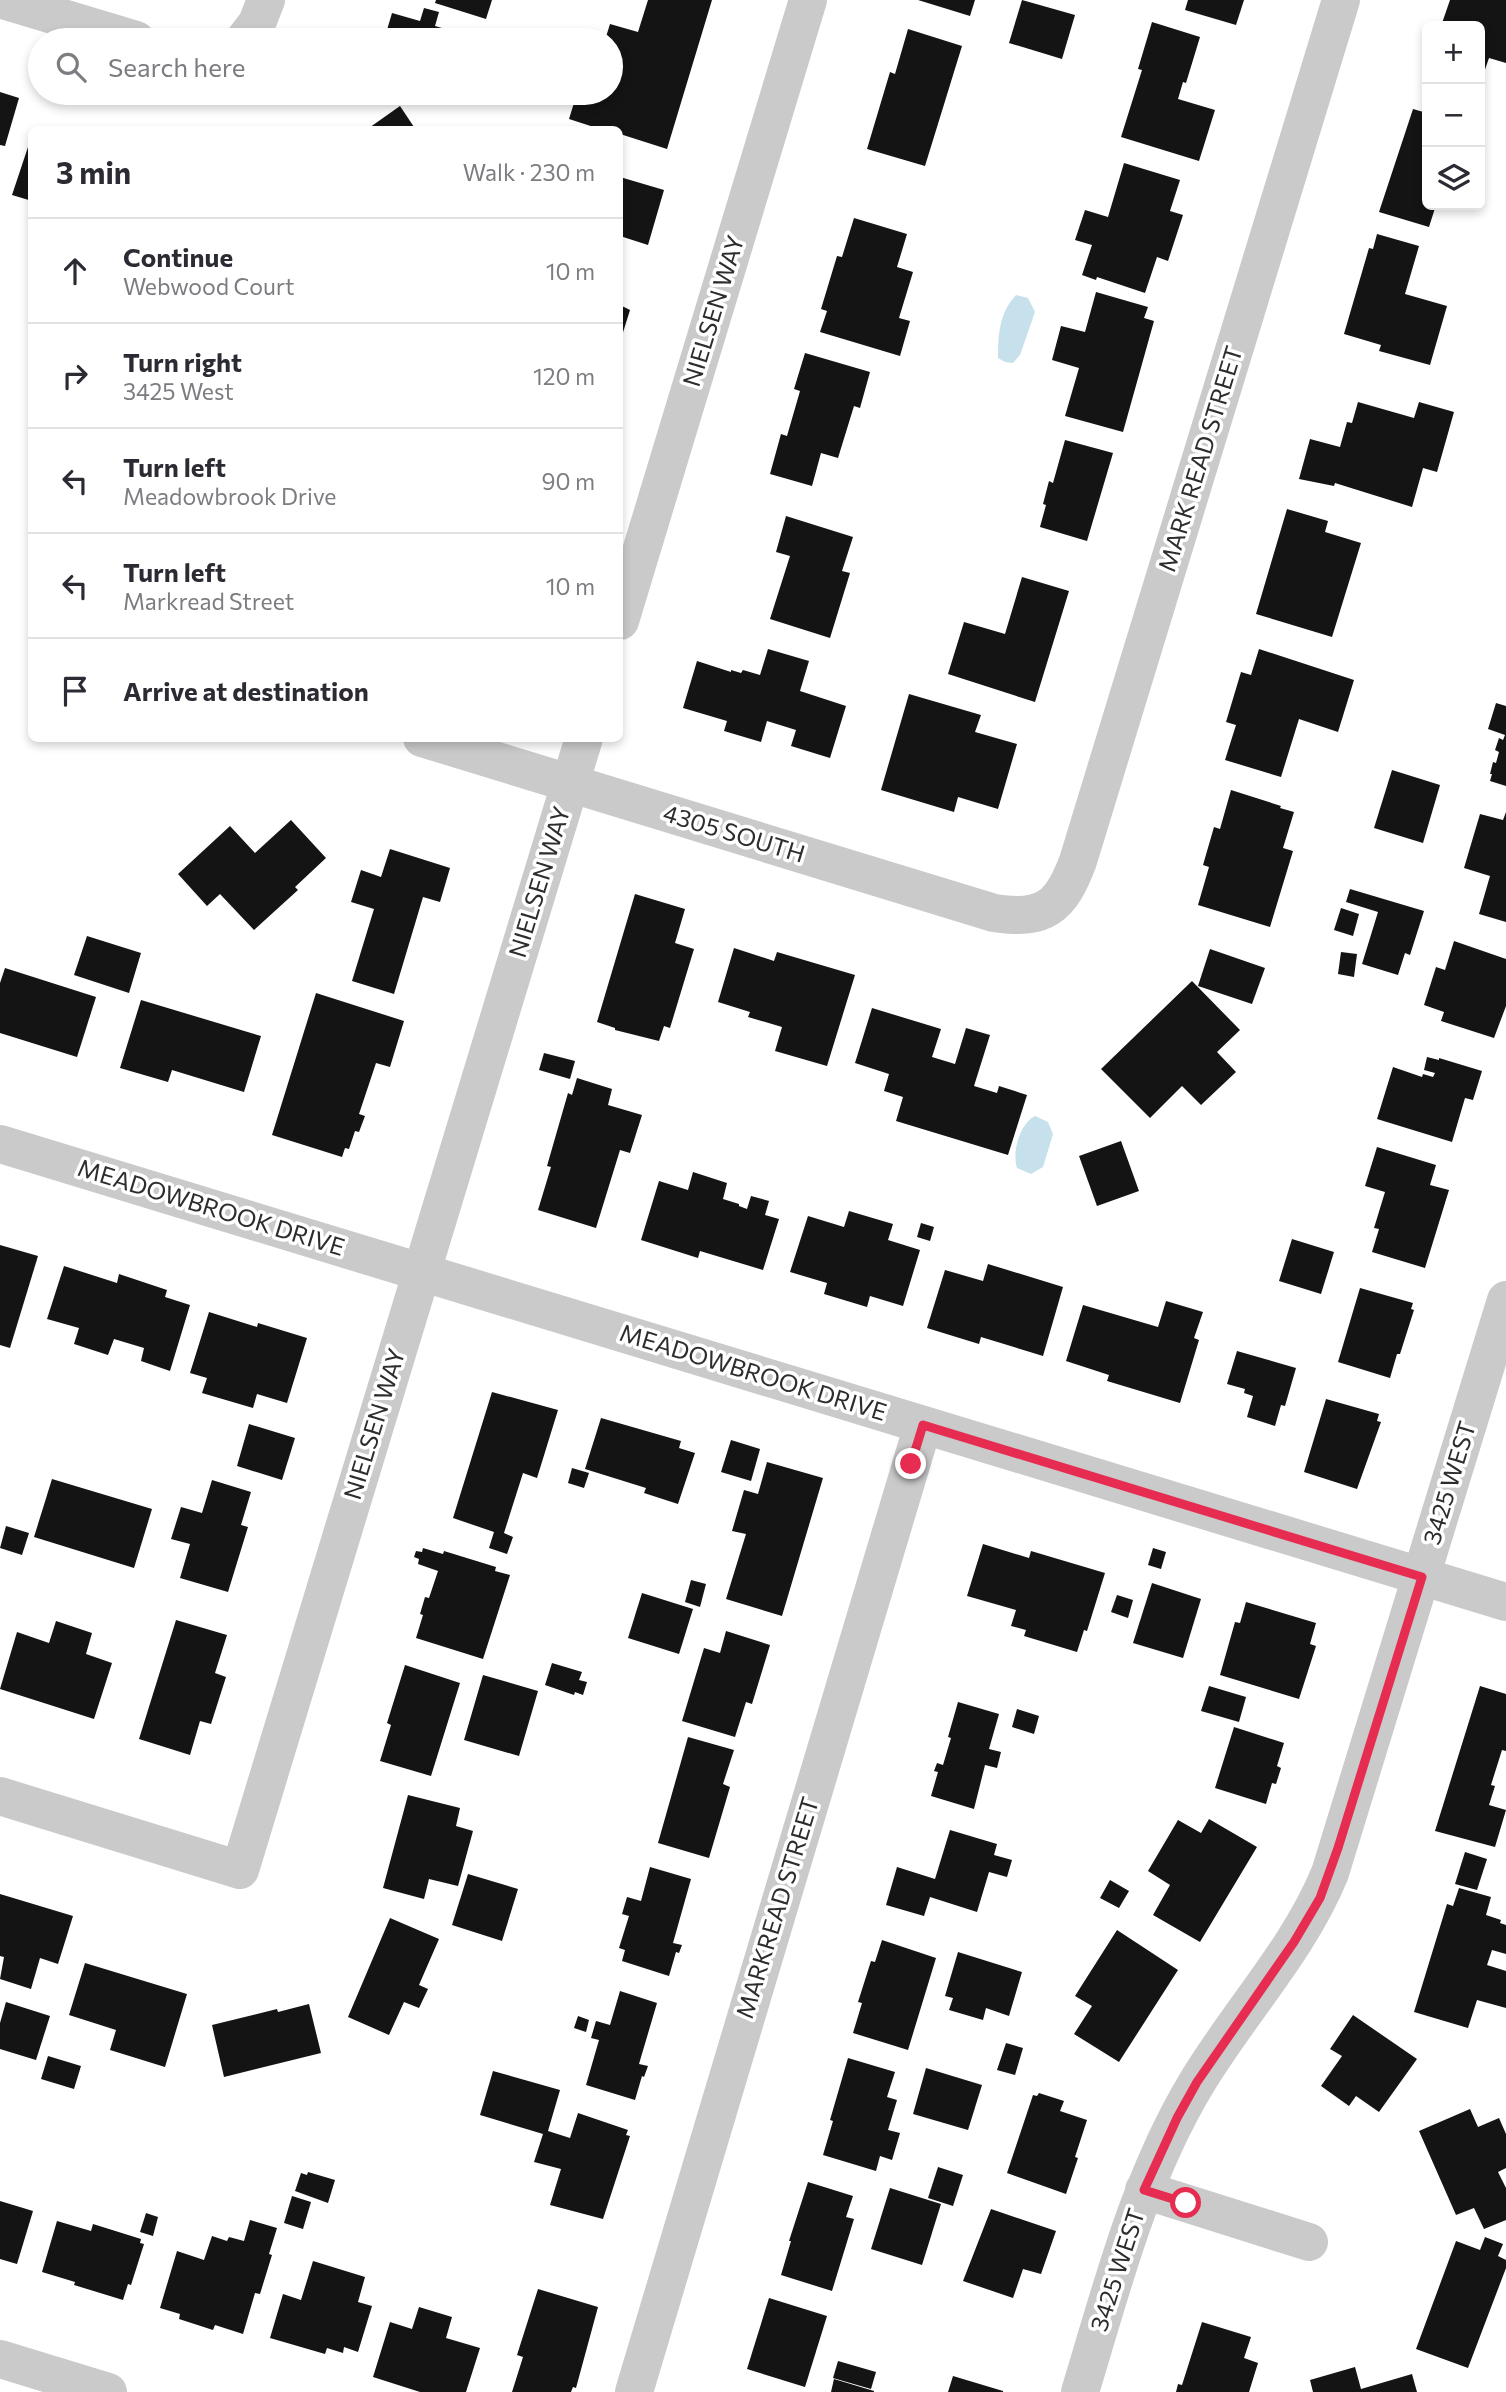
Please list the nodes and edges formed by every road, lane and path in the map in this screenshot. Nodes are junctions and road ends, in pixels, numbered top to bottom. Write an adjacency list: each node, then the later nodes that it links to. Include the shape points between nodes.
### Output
1 (4, 0): 5 (street)
2 (267, 0): 6 (street)
3 (808, 0): 7 (street, NIELSEN WAY)
4 (1341, 0): 11 (street, MARK READ STREET, via 1078,862 1071,881)
5 (96, 28)
6 (253, 28)
7 (623, 611)
8 (435, 742): 10 (street, 4305 SOUTH)
9 (583, 742): 10 (street, NIELSEN WAY)
10 (570, 784): 11 (street, 4305 SOUTH, via 994,914 1030,916); 13 (street, NIELSEN WAY)
11 (1047, 910)
12 (0, 1144): 13 (street, MEADOWBROOK DRIVE)
13 (422, 1272): 15 (street, MEADOWBROOK DRIVE); 18 (street, NIELSEN WAY, via 240,1870)
14 (1506, 1300): 16 (street, 3425 WEST)
15 (923, 1425): 16 (street, MEADOWBROOK DRIVE); 23 (street, MARKREAD STREET)
16 (1422, 1577): 17 (street, MEADOWBROOK DRIVE); 19 (street, 3425 WEST, via 1320,1898 1197,2082)
17 (1506, 1602)
18 (0, 1796)
19 (1144, 2190): 20 (street); 24 (street, 3425 WEST)
20 (1309, 2242)
21 (0, 2359): 22 (street)
22 (108, 2392)
23 (634, 2392)
24 (1080, 2392)

